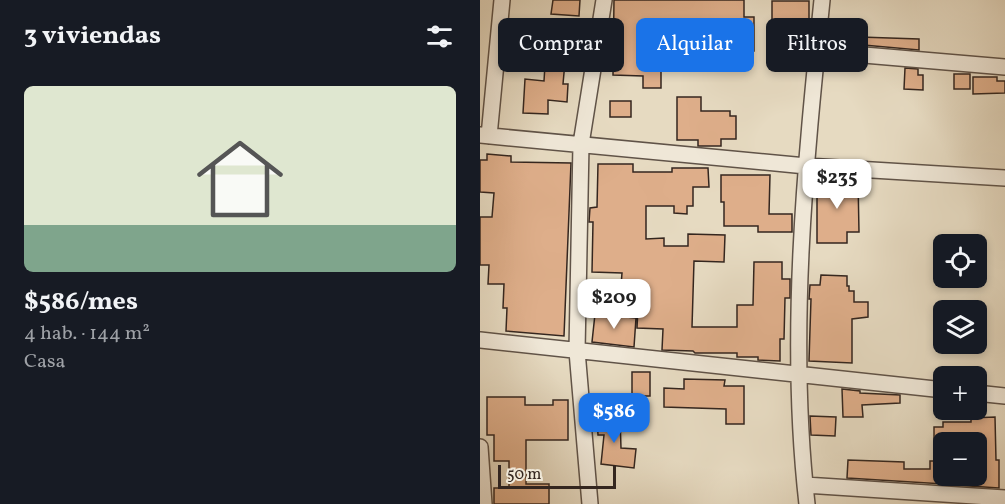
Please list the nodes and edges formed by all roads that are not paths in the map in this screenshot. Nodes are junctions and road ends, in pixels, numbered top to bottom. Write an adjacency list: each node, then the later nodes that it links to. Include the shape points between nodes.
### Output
1 (502, 0): 8 (street)
2 (604, 0): 9 (street)
3 (822, 0): 4 (street)
4 (820, 18)
5 (868, 55): 6 (street)
6 (1005, 67)
7 (815, 72): 10 (street)
8 (484, 135): 9 (street)
9 (581, 144): 10 (street); 13 (street)
10 (806, 166): 11 (street); 14 (street)
11 (1005, 178)
12 (480, 340): 13 (street)
13 (577, 351): 14 (street); 22 (street)
14 (798, 375): 15 (street); 19 (street)
15 (933, 389)
16 (987, 394): 17 (street)
17 (1005, 396)
18 (480, 447): 21 (street)
19 (805, 485): 20 (street); 23 (street)
20 (1005, 498)
21 (484, 504)
22 (590, 504)
23 (807, 504)

